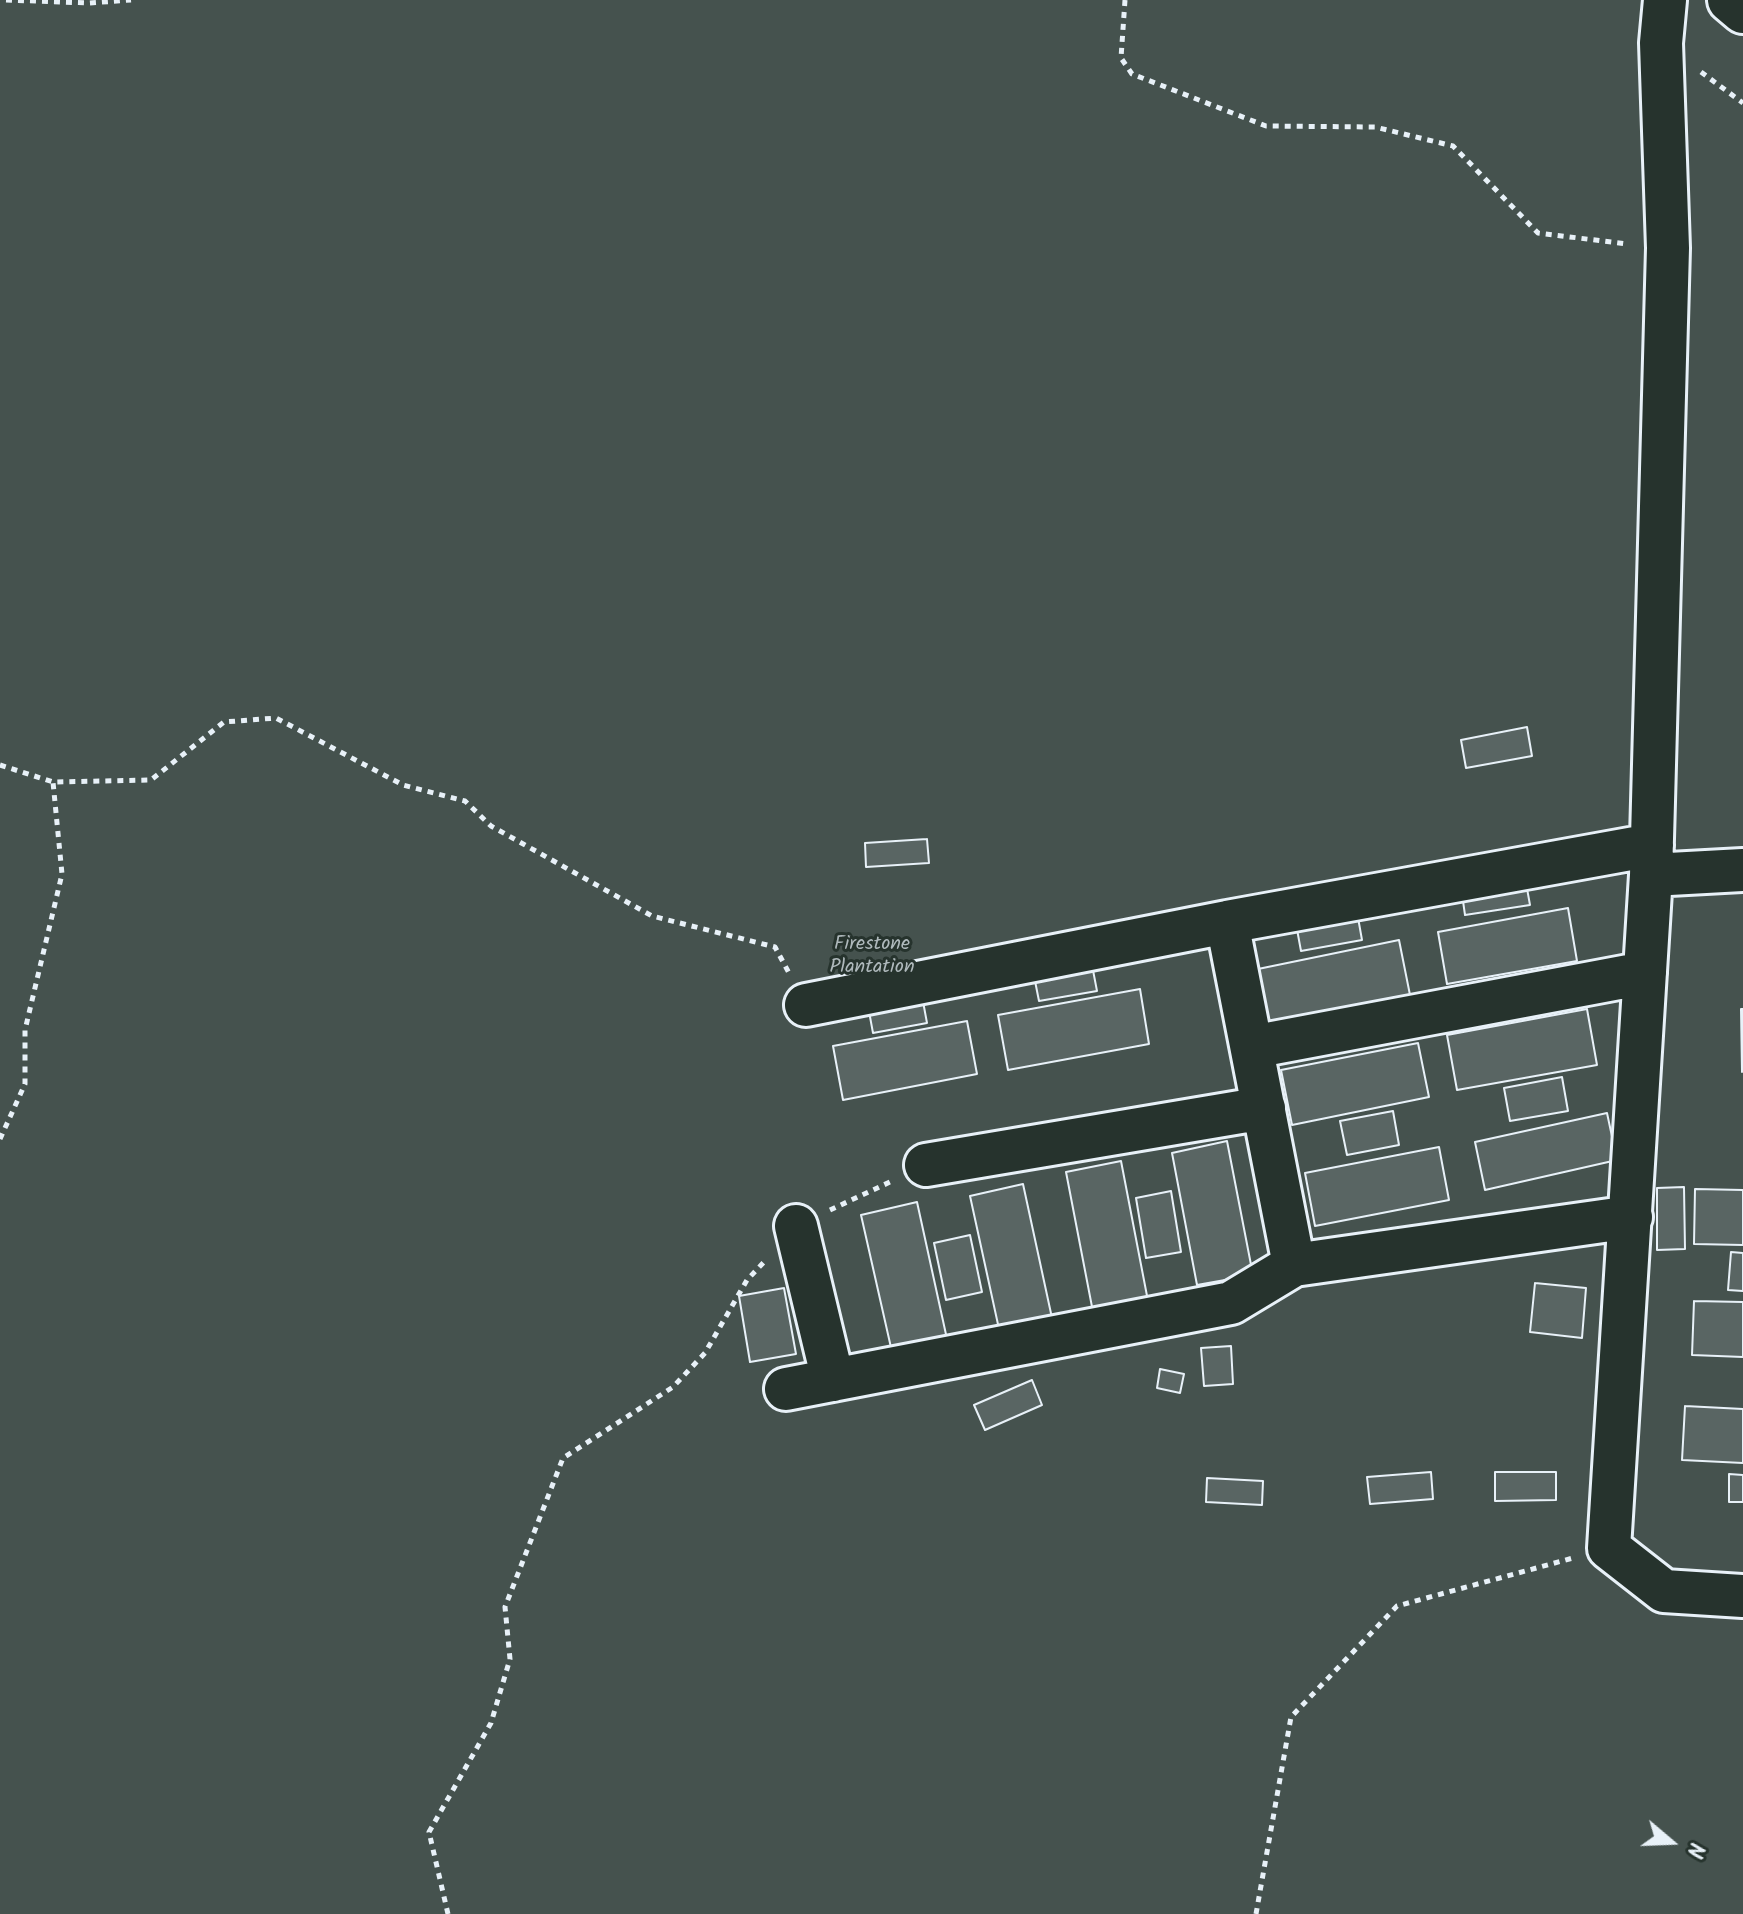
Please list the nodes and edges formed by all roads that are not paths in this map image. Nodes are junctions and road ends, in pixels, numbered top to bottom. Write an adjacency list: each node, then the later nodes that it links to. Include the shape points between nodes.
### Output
1 (1665, 0): 4 (street, via 1661,43 1668,248)
2 (1730, 0): 3 (main road)
3 (1743, 11)
4 (1651, 860): 5 (street); 6 (street); 7 (street)
5 (1743, 870)
6 (1227, 922): 8 (street); 9 (street)
7 (1645, 973): 9 (street); 12 (street)
8 (806, 1005)
9 (1252, 1047): 10 (street)
10 (1264, 1108): 11 (street); 14 (street)
11 (926, 1165)
12 (1631, 1217): 14 (street); 17 (street, via 1609,1548 1664,1591)
13 (796, 1226): 15 (street)
14 (1294, 1265): 15 (street, via 1231,1303)
15 (833, 1380): 16 (street)
16 (786, 1389)
17 (1743, 1596)

